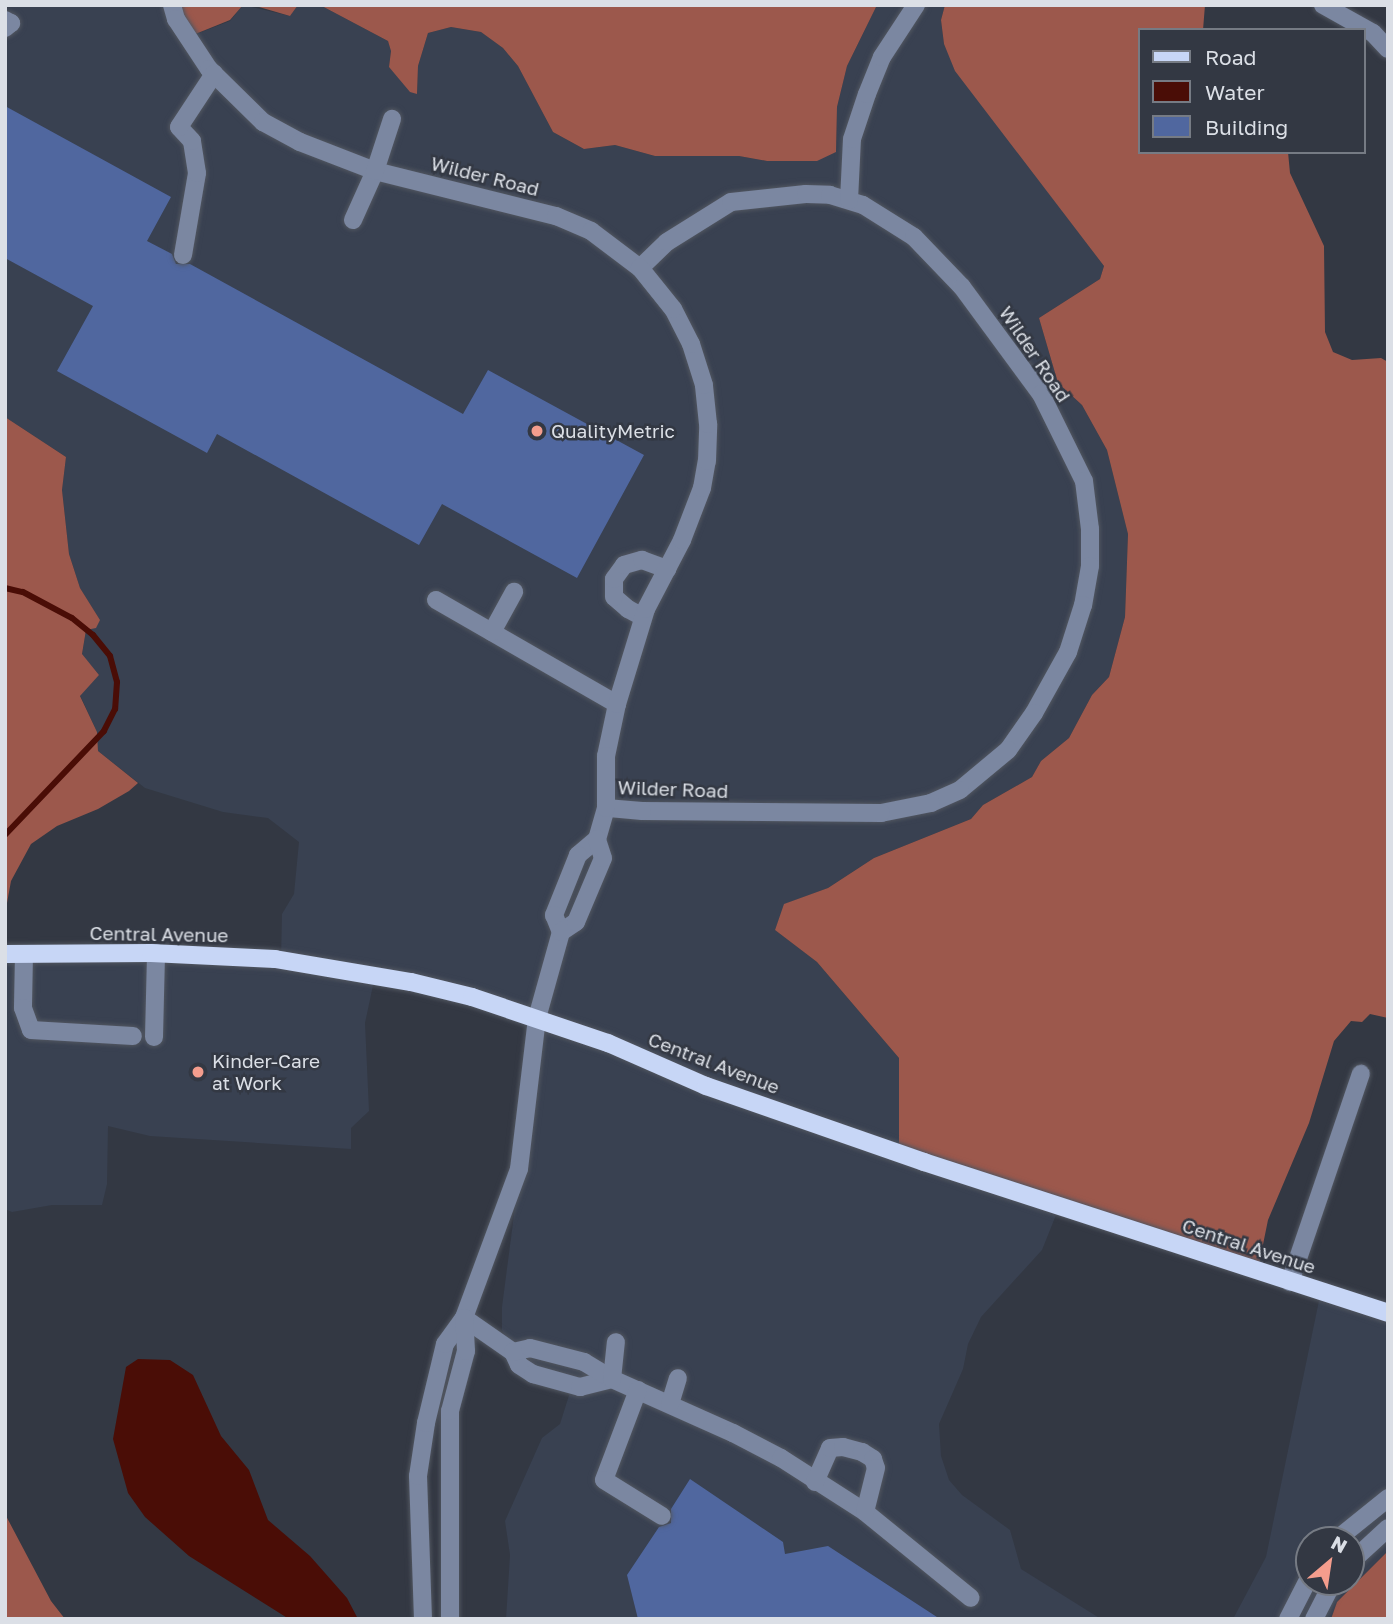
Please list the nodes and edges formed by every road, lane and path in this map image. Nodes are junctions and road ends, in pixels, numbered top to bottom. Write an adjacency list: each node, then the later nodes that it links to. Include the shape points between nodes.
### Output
1 (172, 5): 9 (lane, Wilder Road, via 176,19)
2 (916, 5): 12 (lane, via 882,57 867,94 852,139)
3 (1323, 5): 6 (lane)
4 (5, 20): 5 (lane, via 11,23)
5 (5, 28)
6 (1364, 28)
7 (1365, 29): 8 (lane)
8 (1388, 49)
9 (214, 74): 11 (lane, Wilder Road, via 263,122); 14 (lane, via 179,127 192,141 197,173)
10 (391, 119): 11 (lane)
11 (375, 171): 13 (lane); 15 (lane, Wilder Road, via 556,216 591,231)
12 (849, 200): 15 (lane, Wilder Road, via 830,195 783,195 731,202 667,242); 22 (lane, Wilder Road, via 890,219 914,237 962,286 1041,394 1074,456 1084,481 1090,520 1090,566 1068,652 1008,750 960,790 931,803 881,813)
13 (353, 220)
14 (183, 255)
15 (640, 268): 16 (lane, via 673,309 691,344 704,385 708,424 702,488)
16 (667, 569): 19 (lane); 19 (lane, via 642,561 624,565 614,579 614,597)
17 (514, 592): 20 (lane)
18 (436, 600): 20 (lane)
19 (643, 617): 21 (lane)
20 (492, 632): 21 (lane)
21 (617, 704): 22 (lane, via 606,756)
22 (606, 808): 26 (lane, Wilder Road, via 597,839 603,858 576,922 561,932)
23 (156, 953): 25 (main road, Central Avenue); 26 (main road, Central Avenue, via 310,964 411,982); 28 (lane)
24 (5, 954): 25 (main road, Central Avenue)
25 (24, 954): 27 (lane, via 23,1008 32,1030)
26 (537, 1018): 30 (main road, Central Avenue, via 719,1091); 32 (lane, via 519,1168)
27 (133, 1036)
28 (154, 1037)
29 (1361, 1074): 30 (lane)
30 (1290, 1282): 31 (main road, Central Avenue)
31 (1388, 1313)
32 (464, 1318): 34 (lane); 39 (lane, via 445,1344); 40 (lane, via 466,1351)
33 (616, 1342): 36 (lane)
34 (513, 1352): 36 (lane, via 530,1348 584,1362); 36 (lane, via 519,1365 550,1380 580,1387)
35 (678, 1378): 38 (lane)
36 (612, 1379): 37 (lane)
37 (638, 1390): 38 (lane); 44 (lane, via 604,1480)
38 (670, 1404): 41 (lane, via 781,1458)
39 (430, 1406): 40 (lane); 51 (lane, via 418,1476)
40 (450, 1411): 52 (lane)
41 (815, 1482): 43 (lane); 43 (lane, via 830,1448 862,1451 876,1468)
42 (1388, 1498): 45 (lane)
43 (865, 1512): 50 (lane)
44 (662, 1516)
45 (1353, 1526)
46 (1388, 1528): 47 (lane)
47 (1365, 1549)
48 (1300, 1596): 53 (lane)
49 (1325, 1596): 54 (lane)
50 (971, 1598)
51 (423, 1619)
52 (450, 1619)
53 (1289, 1619)
54 (1314, 1619)

